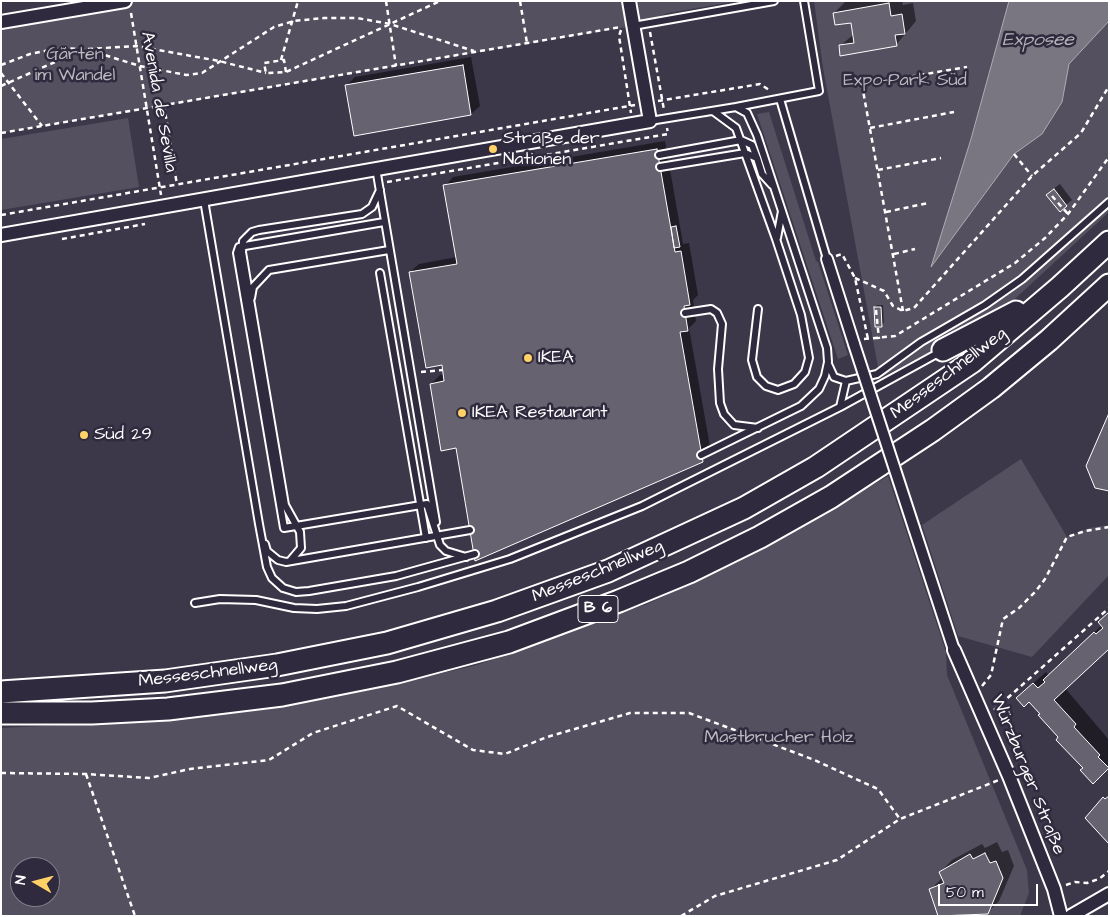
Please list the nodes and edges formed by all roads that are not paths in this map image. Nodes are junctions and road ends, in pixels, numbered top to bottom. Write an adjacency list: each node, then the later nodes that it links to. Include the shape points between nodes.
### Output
1 (629, 1): 7 (street)
2 (774, 1): 7 (lane)
3 (804, 1): 8 (lane, via 818,91)
4 (104, 3): 5 (street); 6 (street)
5 (127, 6)
6 (1, 22)
7 (627, 27): 11 (street)
8 (780, 99): 9 (lane); 28 (lane)
9 (736, 106): 10 (lane); 19 (lane, via 747,113 753,124)
10 (713, 111): 11 (lane); 12 (lane, via 736,128)
11 (650, 121): 17 (street)
12 (741, 140): 13 (lane); 14 (lane); 15 (lane, via 752,145)
13 (745, 153): 15 (lane); 16 (lane); 25 (lane)
14 (659, 155)
15 (756, 158): 19 (lane, via 762,174)
16 (660, 167)
17 (376, 168): 18 (lane); 20 (street)
18 (379, 187): 23 (lane); 32 (lane, via 372,207 362,214 259,230 245,237 242,252)
19 (774, 188): 22 (lane)
20 (204, 200): 24 (street); 41 (lane)
21 (1109, 202): 37 (lane, via 1022,279 985,305 921,342 877,374)
22 (782, 210): 25 (lane); 36 (lane, via 827,348)
23 (384, 222): 27 (lane); 46 (lane, via 239,247 237,252 284,528 427,504 440,545 446,551)
24 (1, 235)
25 (776, 239): 33 (lane, via 808,341 809,358 805,372 794,384 778,390 766,386 757,377 752,360)
26 (1109, 242): 31 (highway, Messeschnellweg / B 6)
27 (389, 250): 32 (lane, via 269,270 253,287); 43 (lane)
28 (827, 259): 49 (street, bridge)
29 (380, 273): 44 (lane)
30 (1109, 285): 51 (highway, Messeschnellweg / B 6, via 991,388 839,492 760,537 619,602 509,642 396,672 282,695 168,709)
31 (1060, 287): 35 (highway); 50 (highway, Messeschnellweg / B 6, via 972,362 816,467 744,508 608,571 496,611 387,643 277,665 165,681)
32 (250, 302): 47 (lane, via 285,505 300,532 301,548)
33 (758, 309)
34 (685, 313): 39 (lane, via 711,310 717,313 722,324 718,369 724,414 734,425)
35 (943, 350): 38 (lane)
36 (828, 362): 37 (lane, via 834,377); 39 (lane, via 818,389 801,406)
37 (846, 381): 38 (lane)
38 (840, 407): 48 (lane, via 642,506 456,576 346,606 318,609 249,600 220,599)
39 (759, 428): 40 (lane)
40 (701, 455)
41 (259, 524): 46 (lane, via 272,578 283,588 296,592 396,576); 47 (lane, via 268,551 278,560)
42 (470, 530): 43 (lane)
43 (439, 535): 44 (lane)
44 (426, 538): 47 (lane)
45 (474, 554): 46 (lane)
46 (466, 557)
47 (290, 561)
48 (195, 603)
49 (954, 650): 53 (street, Würzburger Straße, via 1009,776)
50 (1, 692)
51 (1, 713)
52 (1109, 894): 54 (street)
53 (1061, 916)
54 (1071, 916)

